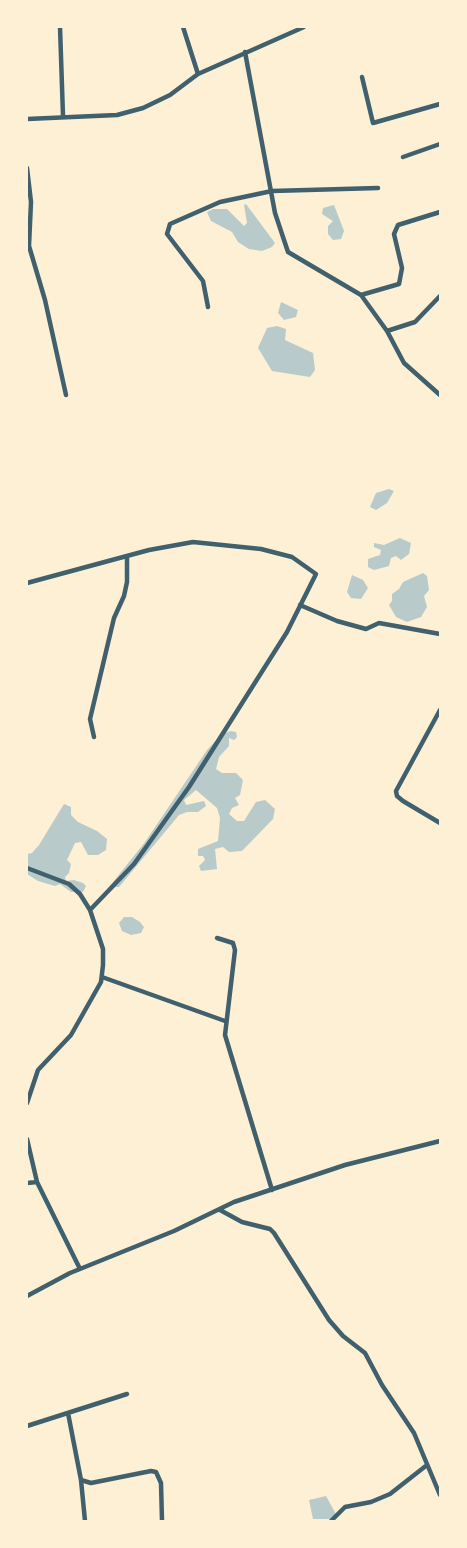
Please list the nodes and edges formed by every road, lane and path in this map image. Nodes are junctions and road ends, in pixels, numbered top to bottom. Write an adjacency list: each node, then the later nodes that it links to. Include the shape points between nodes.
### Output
1 (60, 27): 8 (street)
2 (183, 27): 5 (street)
3 (304, 27): 4 (street)
4 (245, 51): 5 (street); 14 (street)
5 (198, 74): 8 (street, via 170,95 143,108 117,115)
6 (362, 76): 7 (street, via 373,123)
7 (440, 104)
8 (63, 116): 9 (street)
9 (27, 119)
10 (440, 144): 11 (street)
11 (403, 157)
12 (27, 168): 20 (street, via 31,202 29,246)
13 (378, 188): 14 (street)
14 (272, 190): 16 (street, via 288,252); 18 (street, via 220,202 170,224 167,229 203,281)
15 (440, 212): 16 (street, via 398,225 394,234 402,268 399,284)
16 (361, 295): 19 (street)
17 (440, 296): 19 (street, via 415,322)
18 (208, 307)
19 (387, 331): 21 (street, via 404,363)
20 (66, 395)
21 (440, 395)
22 (127, 557): 23 (street); 24 (street, via 194,542 261,549 292,557 316,574); 27 (street, via 127,582 114,618 90,719)
23 (27, 583)
24 (300, 605): 25 (street, via 328,618 366,628 379,623); 30 (street, via 189,787 134,864)
25 (440, 634)
26 (440, 710): 28 (street, via 396,791 403,801)
27 (94, 737)
28 (440, 823)
29 (27, 868): 30 (street, via 69,884)
30 (90, 910): 32 (street, via 104,949)
31 (217, 938): 33 (street, via 233,943 235,950)
32 (102, 977): 33 (street); 34 (street, via 71,1035 38,1070)
33 (225, 1022): 39 (street, via 225,1035)
34 (27, 1103)
35 (27, 1139): 37 (street)
36 (440, 1141): 39 (street, via 345,1165)
37 (37, 1182): 38 (street); 41 (street)
38 (27, 1183)
39 (272, 1190): 40 (street)
40 (220, 1210): 41 (street); 46 (street, via 242,1222 270,1229 329,1320 365,1353 414,1433)
41 (80, 1269): 42 (street)
42 (27, 1296)
43 (127, 1394): 44 (street)
44 (68, 1413): 45 (street); 47 (street)
45 (27, 1426)
46 (427, 1466): 48 (street); 51 (street, via 390,1494 345,1507)
47 (81, 1480): 49 (street); 50 (street, via 91,1483 156,1472)
48 (440, 1495)
49 (85, 1521)
50 (162, 1521)
51 (331, 1521)

